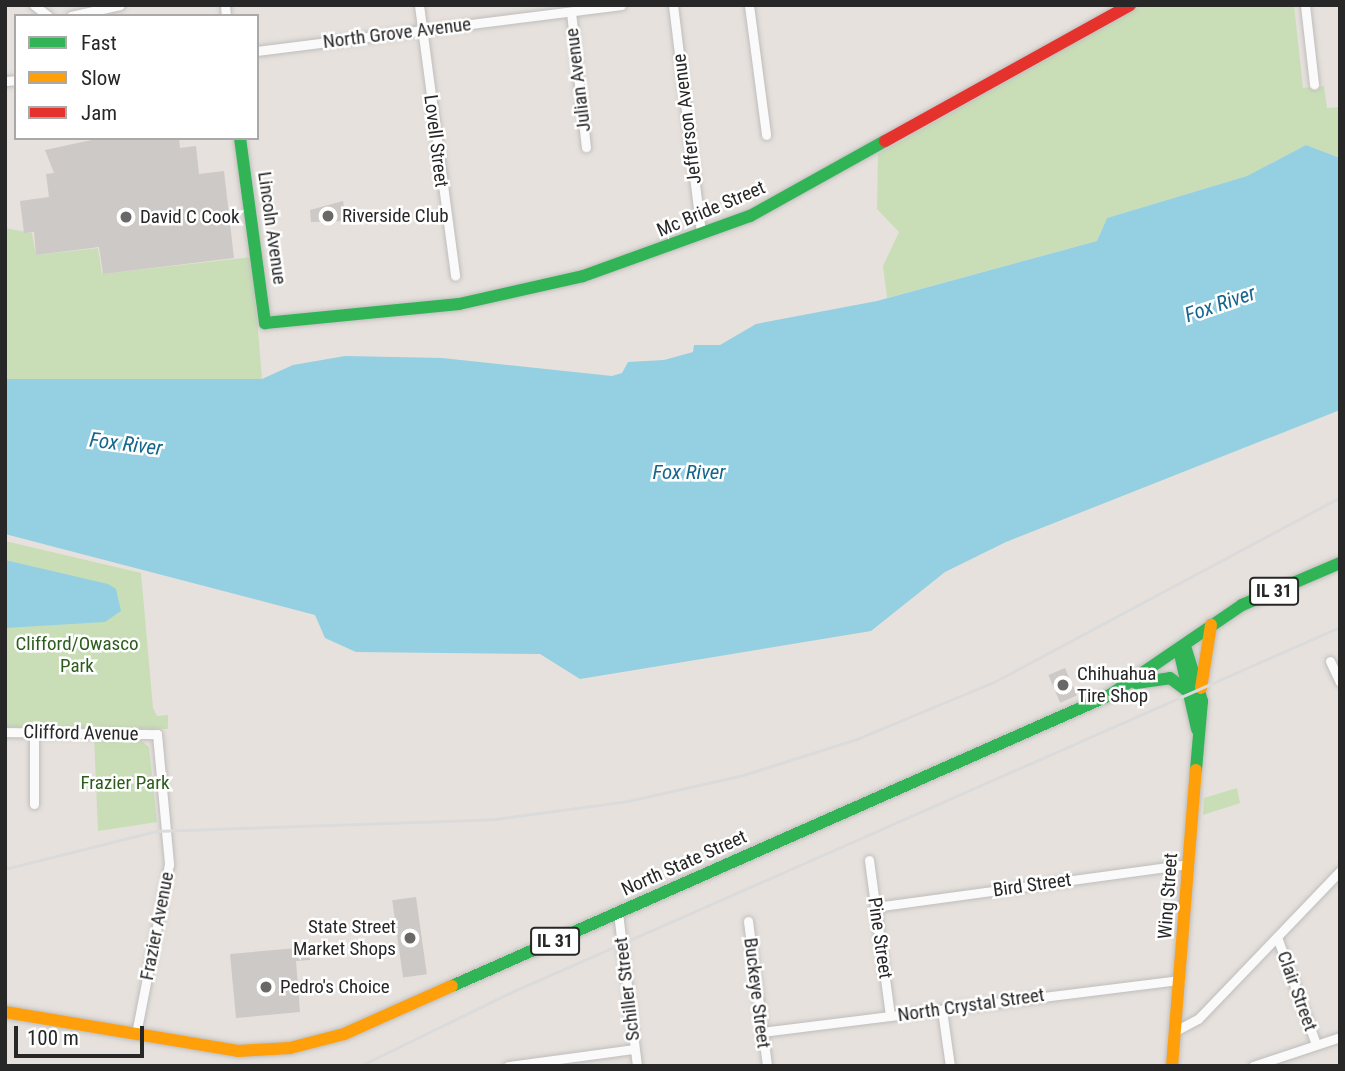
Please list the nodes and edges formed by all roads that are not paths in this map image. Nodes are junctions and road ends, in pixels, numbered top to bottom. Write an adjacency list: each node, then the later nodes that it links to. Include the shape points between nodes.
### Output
1 (120, 5): 9 (street)
2 (419, 5): 10 (street, Lovell Street)
3 (621, 5): 8 (street, North Grove Avenue)
4 (673, 5): 16 (street, Jefferson Avenue)
5 (749, 5): 13 (street)
6 (1130, 5): 16 (main road, Mc Bride Street, via 833,173 750,216)
7 (1305, 5): 12 (street)
8 (571, 12): 10 (street, North Grove Avenue); 15 (street, Julian Avenue)
9 (93, 14)
10 (422, 30): 11 (street, North Grove Avenue); 17 (street, Lovell Street)
11 (259, 51)
12 (1314, 84)
13 (766, 135)
14 (240, 140): 18 (main road, Lincoln Avenue)
15 (586, 148)
16 (701, 233): 18 (main road, Mc Bride Street, via 666,250 501,297)
17 (455, 276)
18 (265, 323)
19 (1340, 563): 20 (main road, North State Street / IL 31)
20 (1210, 625): 21 (main road, North State Street / IL 31); 25 (main road)
21 (1182, 649): 24 (main road, North State Street / IL 31); 25 (main road, Wing Street)
22 (1330, 661): 23 (street)
23 (1340, 682)
24 (1131, 684): 25 (main road, via 1170,678); 34 (main road, North State Street / IL 31)
25 (1196, 691): 31 (main road, Wing Street)
26 (5, 732): 27 (street, Clifford Avenue)
27 (34, 732): 28 (street, Clifford Avenue); 29 (street)
28 (158, 734): 43 (street, Frazier Avenue, via 169,864)
29 (34, 804)
30 (869, 860): 33 (street, Pine Street)
31 (1189, 864): 33 (street, Bird Street); 37 (main road, Wing Street)
32 (1340, 871): 36 (street)
33 (876, 908): 40 (street, Pine Street)
34 (618, 913): 43 (main road, North State Street / IL 31, via 309,1045 238,1051); 46 (street, Schiller Street)
35 (748, 920): 42 (street, Buckeye Street)
36 (1277, 937): 41 (street, via 1198,1019); 45 (street, Clair Street)
37 (1180, 981): 38 (street, North Crystal Street); 41 (main road, Wing Street)
38 (942, 1010): 40 (street, North Crystal Street); 50 (street)
39 (5, 1012): 43 (main road, North State Street / IL 31)
40 (890, 1016): 42 (street, North Crystal Street)
41 (1177, 1030): 51 (main road, Wing Street)
42 (762, 1032): 49 (street, Buckeye Street)
43 (136, 1033)
44 (1340, 1037): 45 (street)
45 (1316, 1044): 52 (street)
46 (634, 1049): 47 (street); 48 (street, Schiller Street)
47 (508, 1066)
48 (637, 1066)
49 (767, 1066)
50 (950, 1066)
51 (1171, 1066)
52 (1253, 1066)

